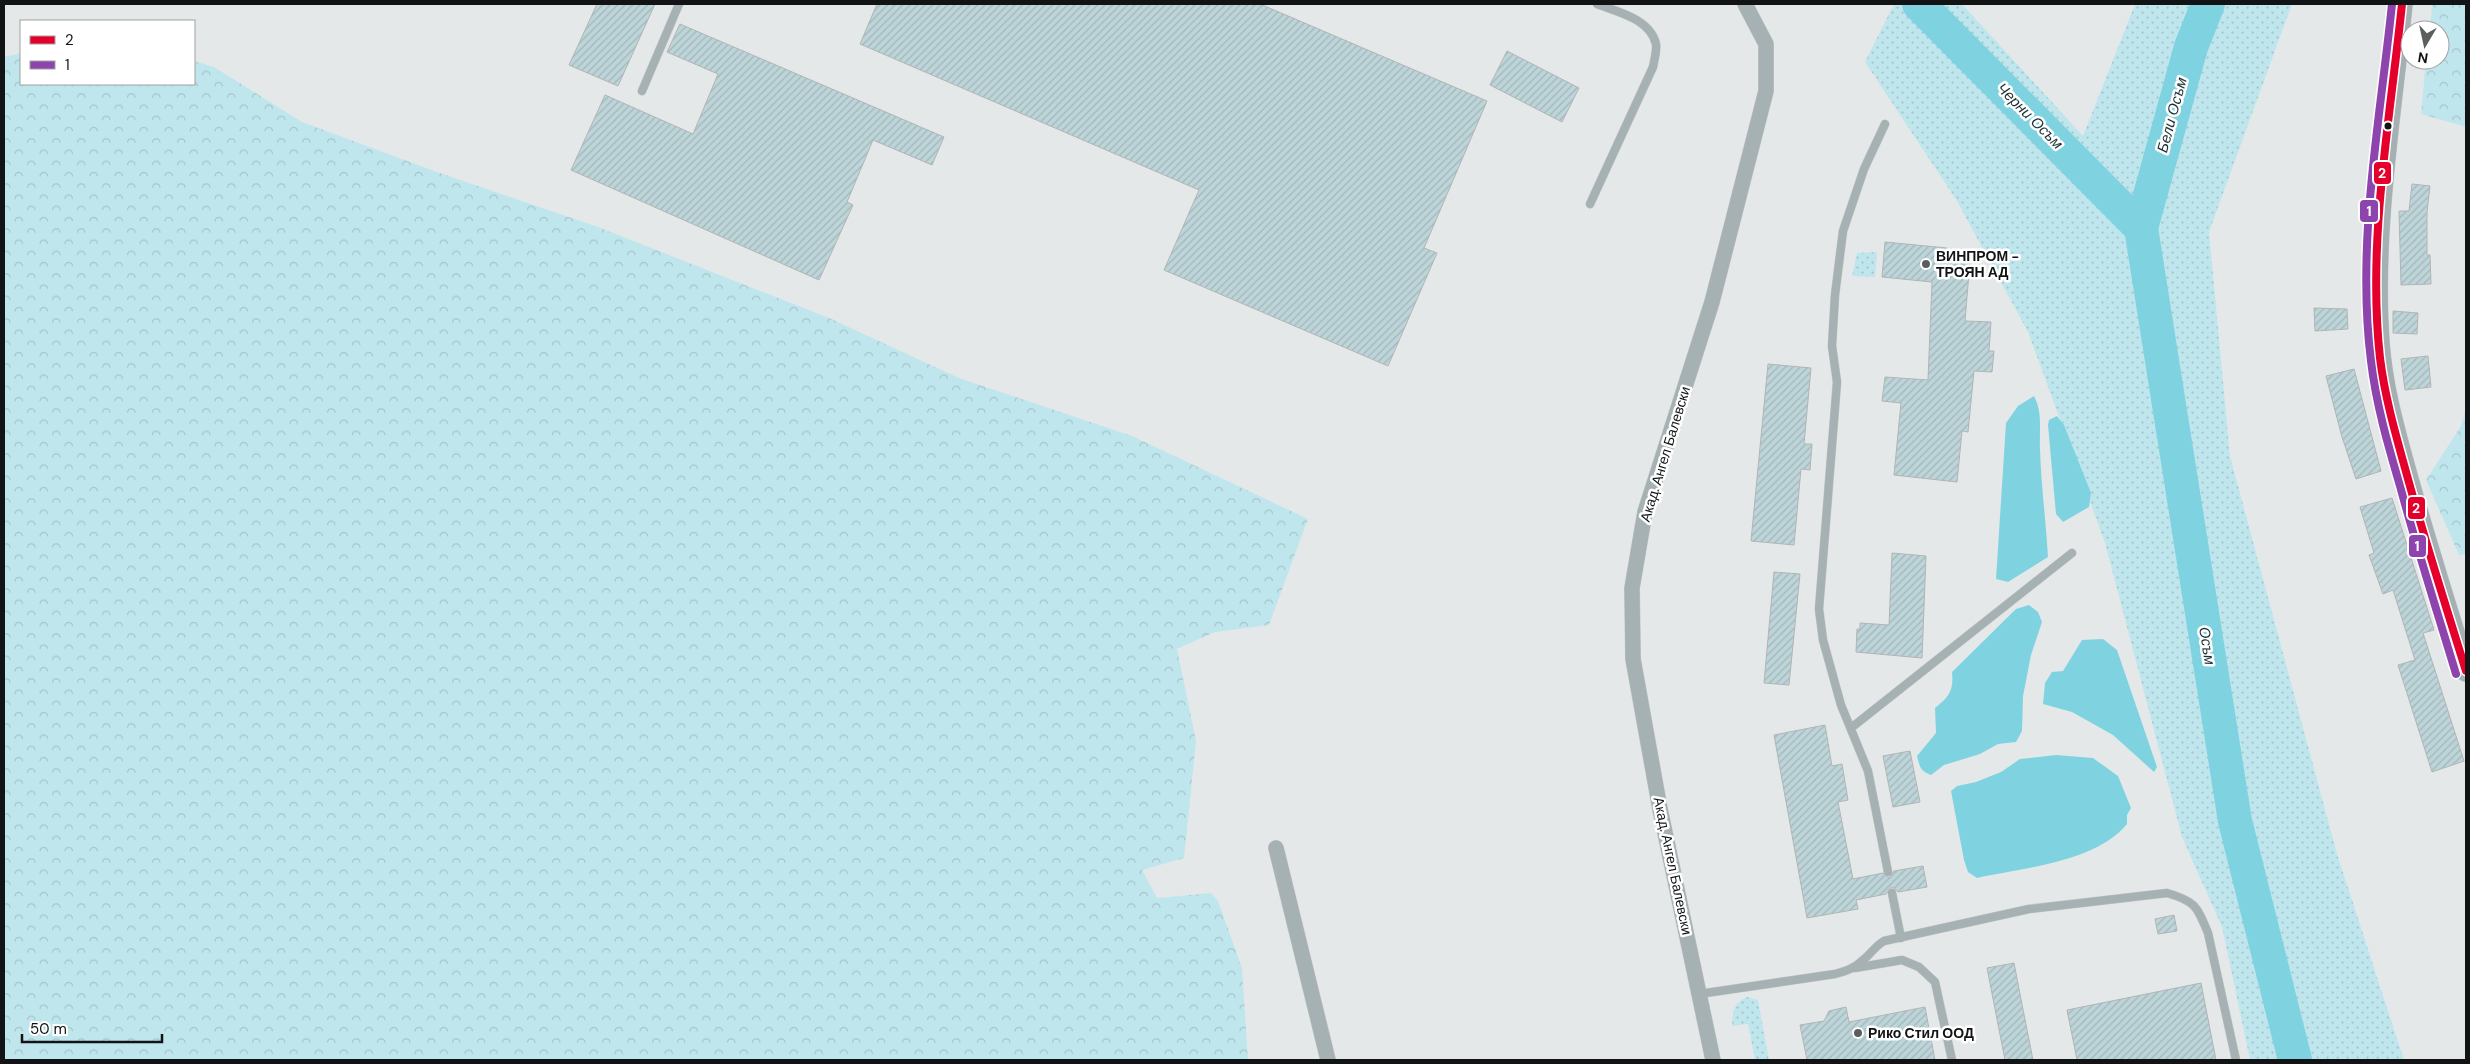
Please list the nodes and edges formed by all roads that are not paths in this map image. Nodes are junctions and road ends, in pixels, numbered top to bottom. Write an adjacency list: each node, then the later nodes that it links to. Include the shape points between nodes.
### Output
1 (679, 4): 5 (lane)
2 (1597, 4): 7 (lane, via 1637,20 1651,33 1656,45 1653,67)
3 (1745, 4): 16 (street, Акад. Ангел Балевски, via 1766,44 1766,91 1712,302 1645,512 1632,588 1633,660)
4 (2402, 4): 9 (main road, via 2380,220 2379,344 2390,414)
5 (642, 91)
6 (1885, 124): 10 (lane, via 1864,169 1843,231 1832,346 1837,382 1819,609 1823,640)
7 (1590, 204)
8 (2072, 554): 10 (lane)
9 (2466, 671)
10 (1851, 728): 12 (lane, via 1868,771)
11 (1276, 848): 17 (street)
12 (1888, 872)
13 (1892, 893): 14 (lane)
14 (1901, 938): 15 (lane, via 1884,941 1874,947); 20 (lane, via 2029,909 2167,893 2188,899 2200,913 2208,933)
15 (1851, 969): 16 (lane, via 1812,979); 19 (lane, via 1902,960 1919,967 1935,982)
16 (1699, 994): 18 (street, Акад. Ангел Балевски)
17 (1328, 1060)
18 (1713, 1060)
19 (1952, 1060)
20 (2236, 1060)

